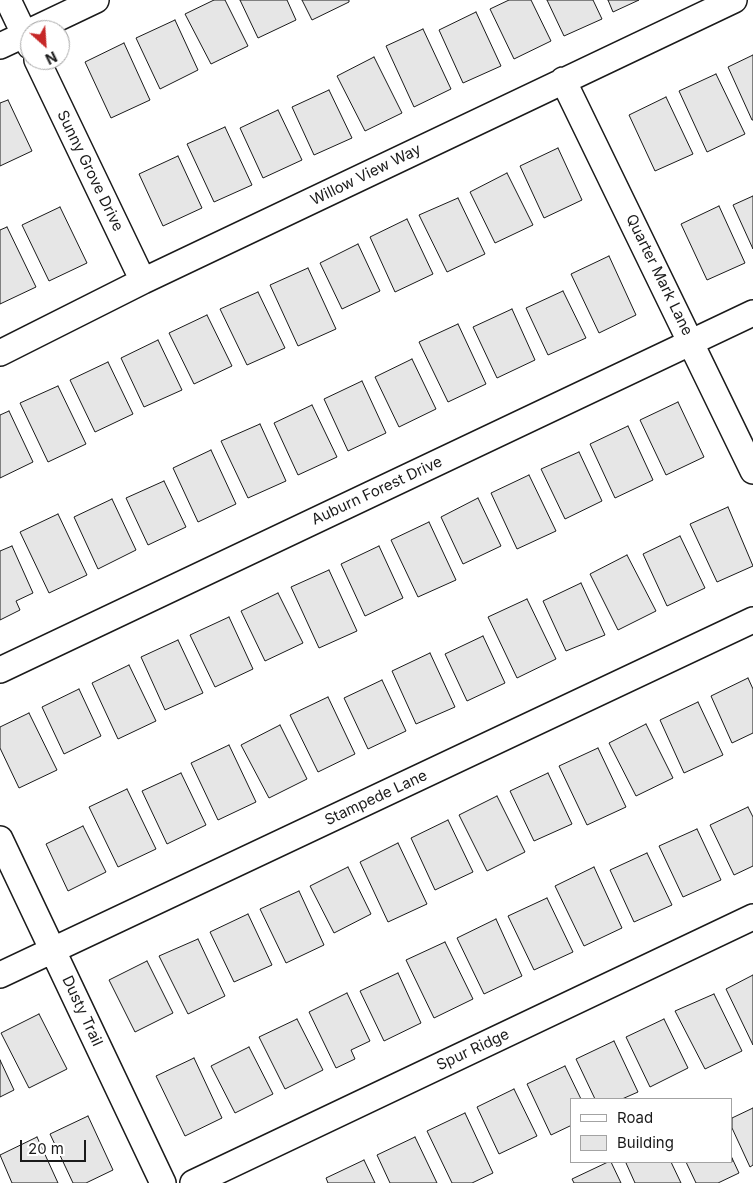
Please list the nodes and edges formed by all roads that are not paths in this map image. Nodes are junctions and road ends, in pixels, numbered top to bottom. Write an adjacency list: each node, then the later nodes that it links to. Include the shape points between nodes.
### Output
1 (8, 0): 4 (street)
2 (96, 0): 5 (street)
3 (734, 0): 9 (street, Willow View Way)
4 (20, 20)
5 (58, 20)
6 (20, 38): 7 (street)
7 (0, 46)
8 (42, 70): 10 (street, Sunny Grove Drive)
9 (563, 80): 10 (street, Willow View Way); 12 (street, Quarter Mark Lane)
10 (143, 281): 13 (street, Willow View Way)
11 (753, 313): 12 (street, Auburn Forest Drive)
12 (692, 342): 14 (street, Quarter Mark Lane); 16 (street, Auburn Forest Drive)
13 (0, 353)
14 (753, 471)
15 (753, 620): 19 (street, Stampede Lane)
16 (0, 670)
17 (0, 839): 19 (street, Dusty Trail)
18 (753, 917): 22 (street, Spur Ridge)
19 (53, 950): 20 (street, Stampede Lane); 21 (street, Dusty Trail)
20 (0, 975)
21 (162, 1183)
22 (193, 1183)

